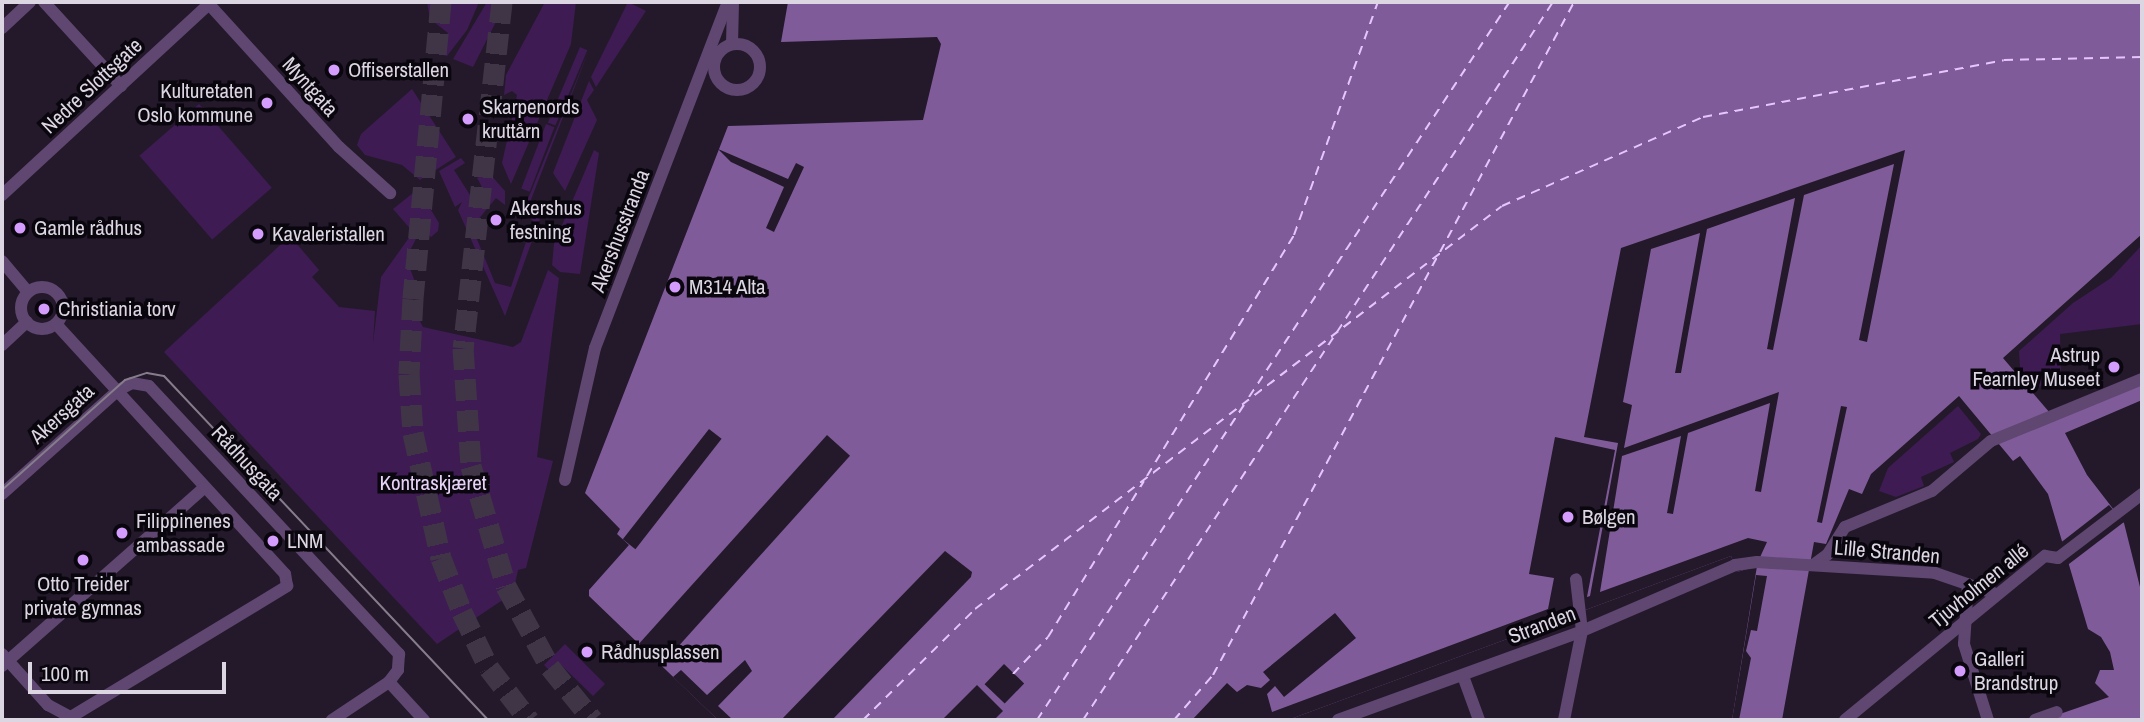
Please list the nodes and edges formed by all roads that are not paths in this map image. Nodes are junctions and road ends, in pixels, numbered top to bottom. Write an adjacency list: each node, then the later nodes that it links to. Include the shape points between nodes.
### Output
1 (30, 2): 5 (street)
2 (44, 2): 7 (street)
3 (730, 2): 6 (street, Akershusstranda); 17 (street, Akershusstranda, via 595,348)
4 (208, 3): 7 (street, Nedre Slottsgate); 8 (street, Myntgata, via 347,155)
5 (2, 28)
6 (732, 44)
7 (121, 86): 9 (street, Nedre Slottsgate)
8 (390, 193)
9 (2, 195)
10 (2, 261): 11 (street)
11 (29, 292): 12 (street, via 21,307); 13 (street, via 42,287 55,292 63,311)
12 (27, 322): 13 (street, via 41,329); 14 (street)
13 (56, 324): 16 (street)
14 (2, 345)
15 (2142, 379): 21 (street, via 1991,441 1932,491 1845,527 1828,554)
16 (117, 391): 18 (street); 19 (street, Akersgata); 29 (street, Rådhusgata, via 136,382 162,398 399,654 398,670)
17 (565, 480)
18 (204, 488): 27 (street); 27 (street, via 285,574 287,586 281,593 78,714 65,716)
19 (2, 494)
20 (2139, 500): 24 (street, Tjuvholmen allé, via 2058,558 2045,556)
21 (1813, 565): 23 (street, Lille Stranden, via 1935,573); 26 (street, Stranden, via 1735,565)
22 (1576, 579): 26 (street)
23 (1968, 584): 24 (street, Lille Stranden); 25 (street)
24 (1996, 594): 25 (street, Tjuvholmen allé)
25 (1962, 624): 36 (street, Tjuvholmen allé); 37 (street)
26 (1582, 631): 28 (street, Stranden); 35 (street)
27 (4, 660)
28 (1463, 676): 31 (street, Stranden); 34 (street)
29 (389, 682): 32 (street); 33 (street)
30 (2057, 712): 38 (street)
31 (1347, 719)
32 (332, 720)
33 (424, 720)
34 (1479, 720)
35 (1564, 720)
36 (1845, 720)
37 (1988, 720)
38 (2035, 720)

